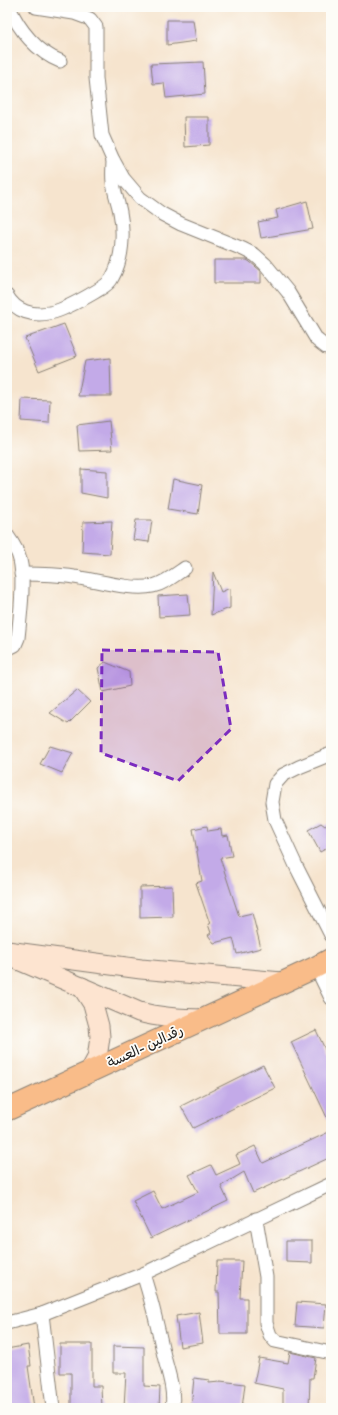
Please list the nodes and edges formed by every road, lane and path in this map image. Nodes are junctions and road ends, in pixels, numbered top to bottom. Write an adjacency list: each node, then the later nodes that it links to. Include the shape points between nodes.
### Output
1 (9, 7): 3 (street, via 37,48 50,58)
2 (36, 7): 4 (street, via 74,13 90,19 96,27 97,98 102,135)
3 (60, 61)
4 (113, 160): 5 (street, via 113,181 122,235 118,265 112,279 83,299 54,313 39,315 24,312); 6 (street, via 123,178 140,198 162,214 255,255 288,292 317,340)
5 (7, 296)
6 (331, 348)
7 (7, 535): 9 (street, via 20,559)
8 (185, 568): 9 (street, via 170,579 141,588 49,574)
9 (22, 574): 10 (street, via 18,638 15,644)
10 (7, 649)
11 (331, 754): 12 (street, via 284,775 275,784 272,802 275,820)
12 (331, 935)
13 (7, 951): 16 (street, via 148,970)
14 (7, 956): 17 (street)
15 (324, 963): 16 (main road, رقدالين -العسة); 18 (street)
16 (282, 982): 19 (main road, رقدالين -العسة)
17 (82, 987): 19 (street, via 154,1016); 20 (street, via 93,1004 100,1026 98,1058)
18 (331, 998)
19 (204, 1019): 20 (main road, رقدالين -العسة)
20 (90, 1071): 21 (main road, رقدالين -العسة)
21 (7, 1110)
22 (331, 1184): 23 (street)
23 (256, 1219): 24 (street); 27 (street, via 266,1277 266,1323 270,1334 275,1341)
24 (143, 1274): 25 (street); 29 (street, via 169,1376)
25 (42, 1314): 26 (street); 28 (street)
26 (7, 1323)
27 (331, 1353)
28 (54, 1408)
29 (172, 1408)

